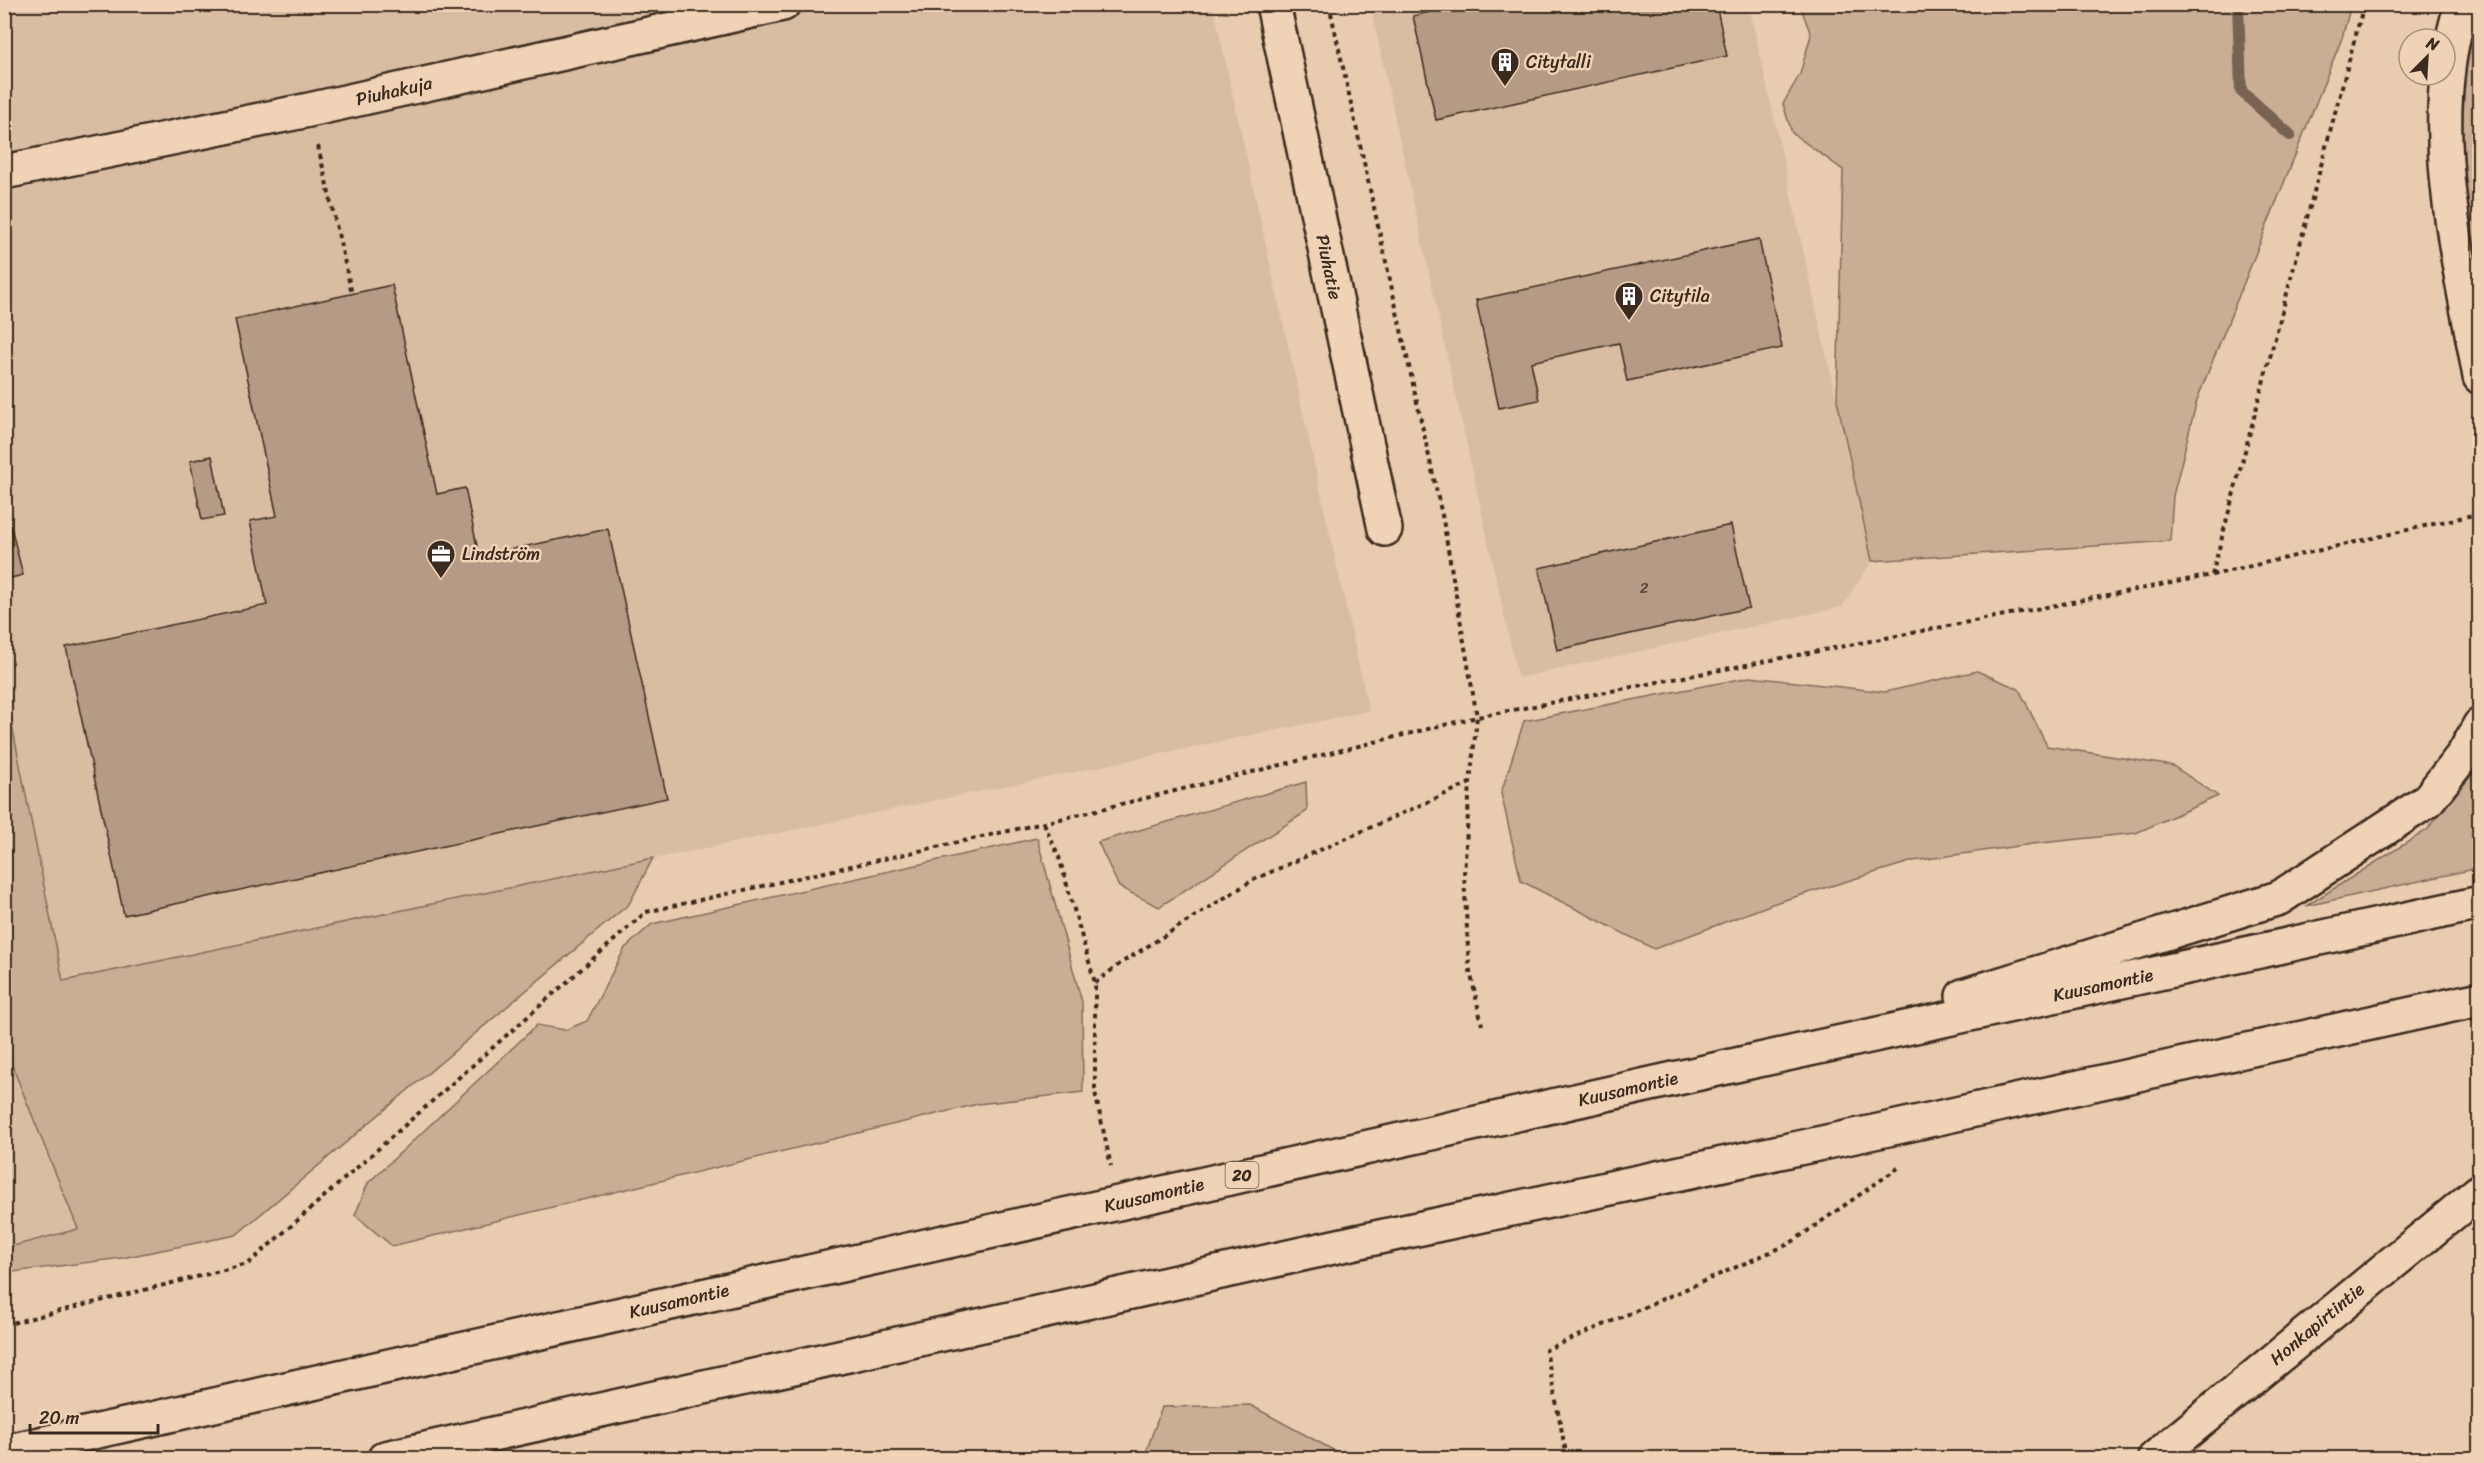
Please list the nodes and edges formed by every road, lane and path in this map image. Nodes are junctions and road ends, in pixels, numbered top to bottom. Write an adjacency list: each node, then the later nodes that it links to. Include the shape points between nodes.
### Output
1 (783, 4): 6 (main road, Piuhakuja)
2 (1273, 4): 11 (main road, Piuhatie)
3 (1329, 4): 13 (path, via 1443,520)
4 (2364, 4): 12 (path)
5 (2462, 4): 9 (main road, via 2455,26 2444,117 2451,210)
6 (309, 110): 7 (main road, Piuhakuja); 8 (path)
7 (4, 172)
8 (352, 294)
9 (2480, 378)
10 (2477, 514): 12 (path)
11 (1385, 529)
12 (2212, 574): 13 (path)
13 (1477, 717): 15 (path); 16 (path)
14 (2480, 724): 21 (main road, via 2464,754 2427,801 2279,898)
15 (1470, 783): 18 (path, via 1253,880); 20 (path, via 1464,875 1469,966)
16 (1044, 823): 18 (path, via 1059,857); 25 (path, via 646,912 248,1264)
17 (2480, 903): 21 (main road, Kuusamontie / 20)
18 (1095, 983): 24 (path, via 1095,1092)
19 (2480, 999): 27 (main road, via 1333,1247)
20 (1482, 1025)
21 (1745, 1063): 24 (main road, Kuusamontie / 20)
22 (1898, 1169): 30 (path, via 1789,1244 1546,1350)
23 (2480, 1191): 31 (main road, Honkapirtintie)
24 (1119, 1203): 26 (main road, Kuusamontie / 20)
25 (4, 1325)
26 (4, 1452)
27 (385, 1458)
28 (1105, 1458): 29 (path)
29 (1138, 1458)
30 (1567, 1458)
31 (2155, 1458)

